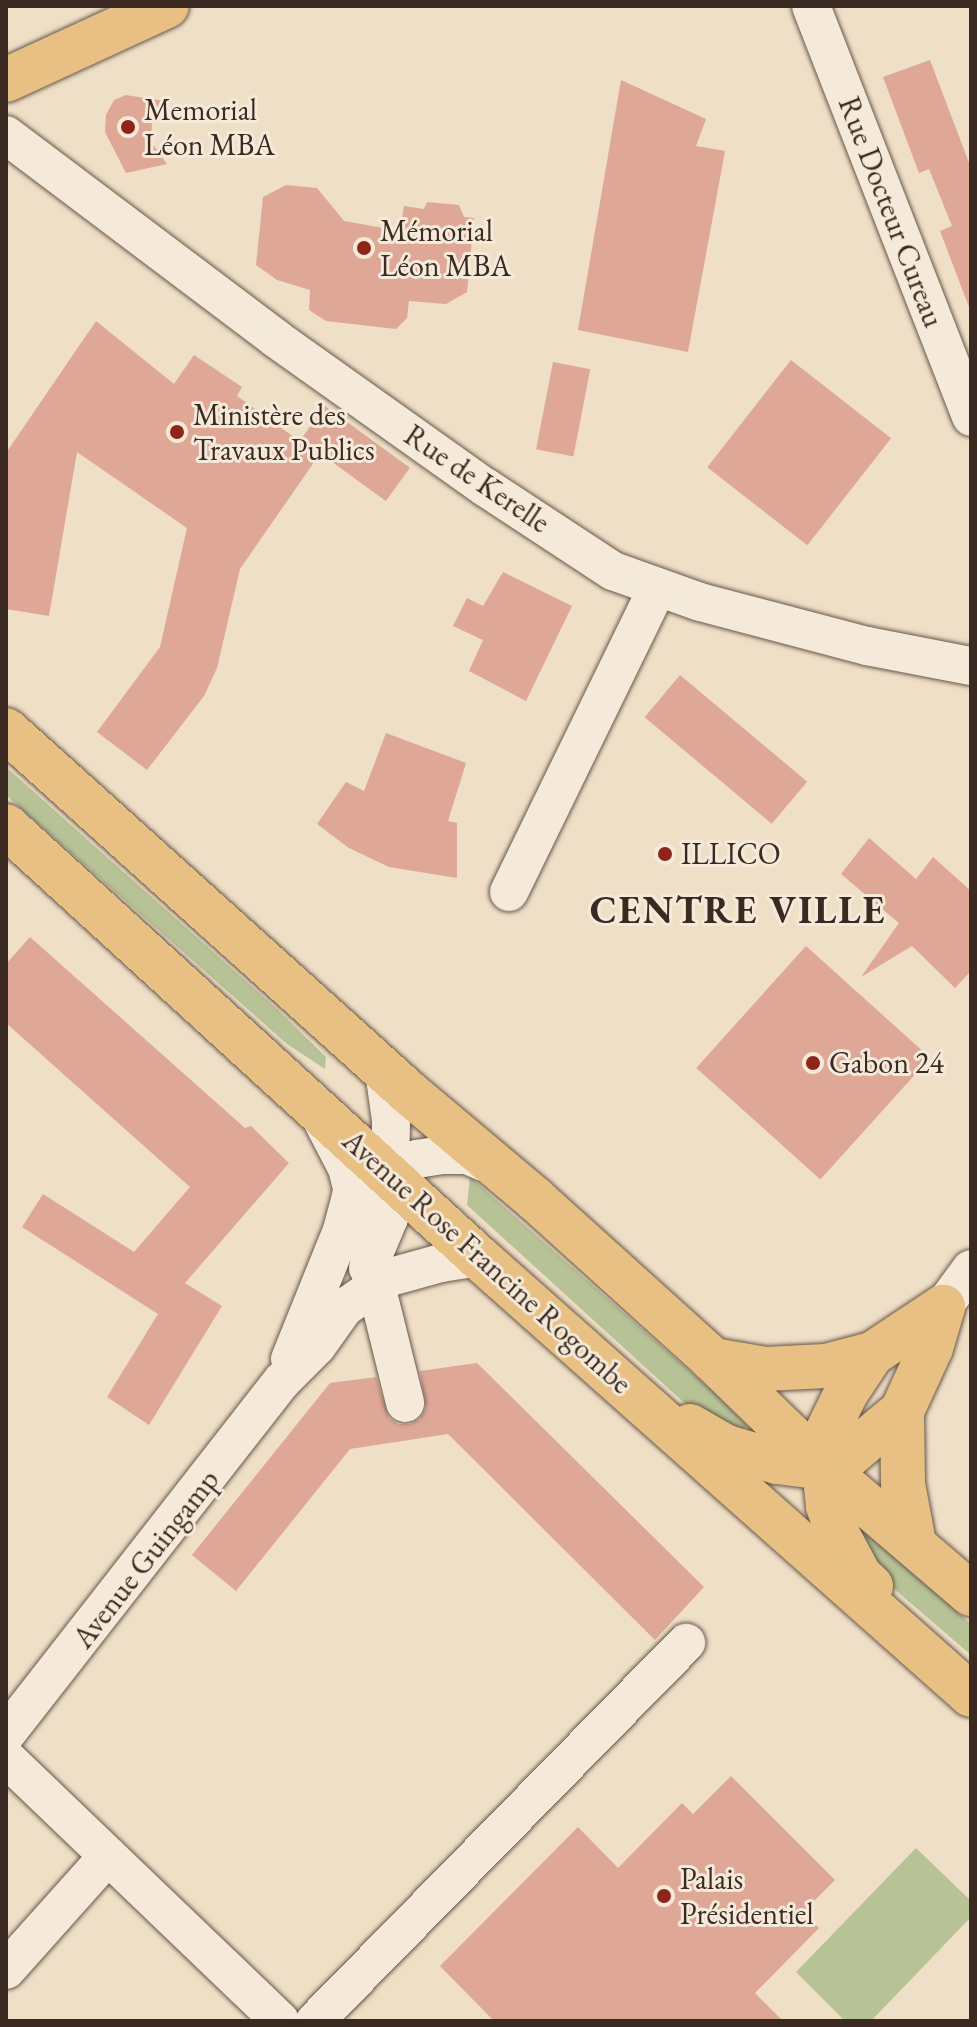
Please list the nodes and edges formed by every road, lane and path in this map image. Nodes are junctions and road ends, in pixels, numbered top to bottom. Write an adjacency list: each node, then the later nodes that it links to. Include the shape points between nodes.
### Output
1 (167, 6): 3 (main road)
2 (811, 6): 5 (street, Rue Docteur Cureau)
3 (6, 80)
4 (6, 135): 6 (street, Rue de Kerelle, via 275,338 485,487 613,571)
5 (971, 417)
6 (657, 588): 7 (street, Rue de Kerelle, via 867,646); 10 (street)
7 (971, 666)
8 (6, 730): 11 (main road)
9 (6, 826): 12 (main road, Avenue Rose Francine Rogombe)
10 (509, 892)
11 (384, 1071): 13 (main road); 14 (street, via 391,1120)
12 (313, 1103): 14 (main road, Avenue Rose Francine Rogombe); 15 (street, via 347,1168)
13 (503, 1170): 14 (street, via 467,1155 441,1155 417,1159); 22 (main road)
14 (389, 1175): 15 (street); 16 (main road, Avenue Rose Francine Rogombe); 18 (street, via 389,1218)
15 (351, 1196): 18 (street); 23 (street)
16 (478, 1257): 18 (street); 19 (main road, Avenue Rose Francine Rogombe)
17 (971, 1269): 20 (street)
18 (374, 1274): 23 (street); 24 (street)
19 (534, 1307): 26 (main road, via 553,1311 688,1425 724,1446 777,1462); 33 (main road, Avenue Rose Francine Rogombe)
20 (943, 1307): 21 (main road); 25 (main road)
21 (872, 1354): 22 (main road, via 826,1366 765,1369); 26 (main road, via 827,1432)
22 (713, 1360): 26 (main road)
23 (282, 1381): 29 (street, Avenue Guingamp)
24 (405, 1403)
25 (902, 1411): 26 (main road, via 848,1456); 27 (main road, via 903,1484)
26 (824, 1468): 27 (main road); 31 (main road, via 833,1521 860,1576)
27 (914, 1543): 28 (main road)
28 (971, 1594)
29 (83, 1639): 32 (street, via 19,1692); 34 (street, Avenue Guingamp)
30 (686, 1643): 39 (street)
31 (971, 1681)
32 (6, 1693)
33 (971, 1695)
34 (6, 1734)
35 (6, 1758): 36 (street)
36 (108, 1856): 37 (street); 38 (street)
37 (6, 1970)
38 (280, 2021)
39 (315, 2021)

